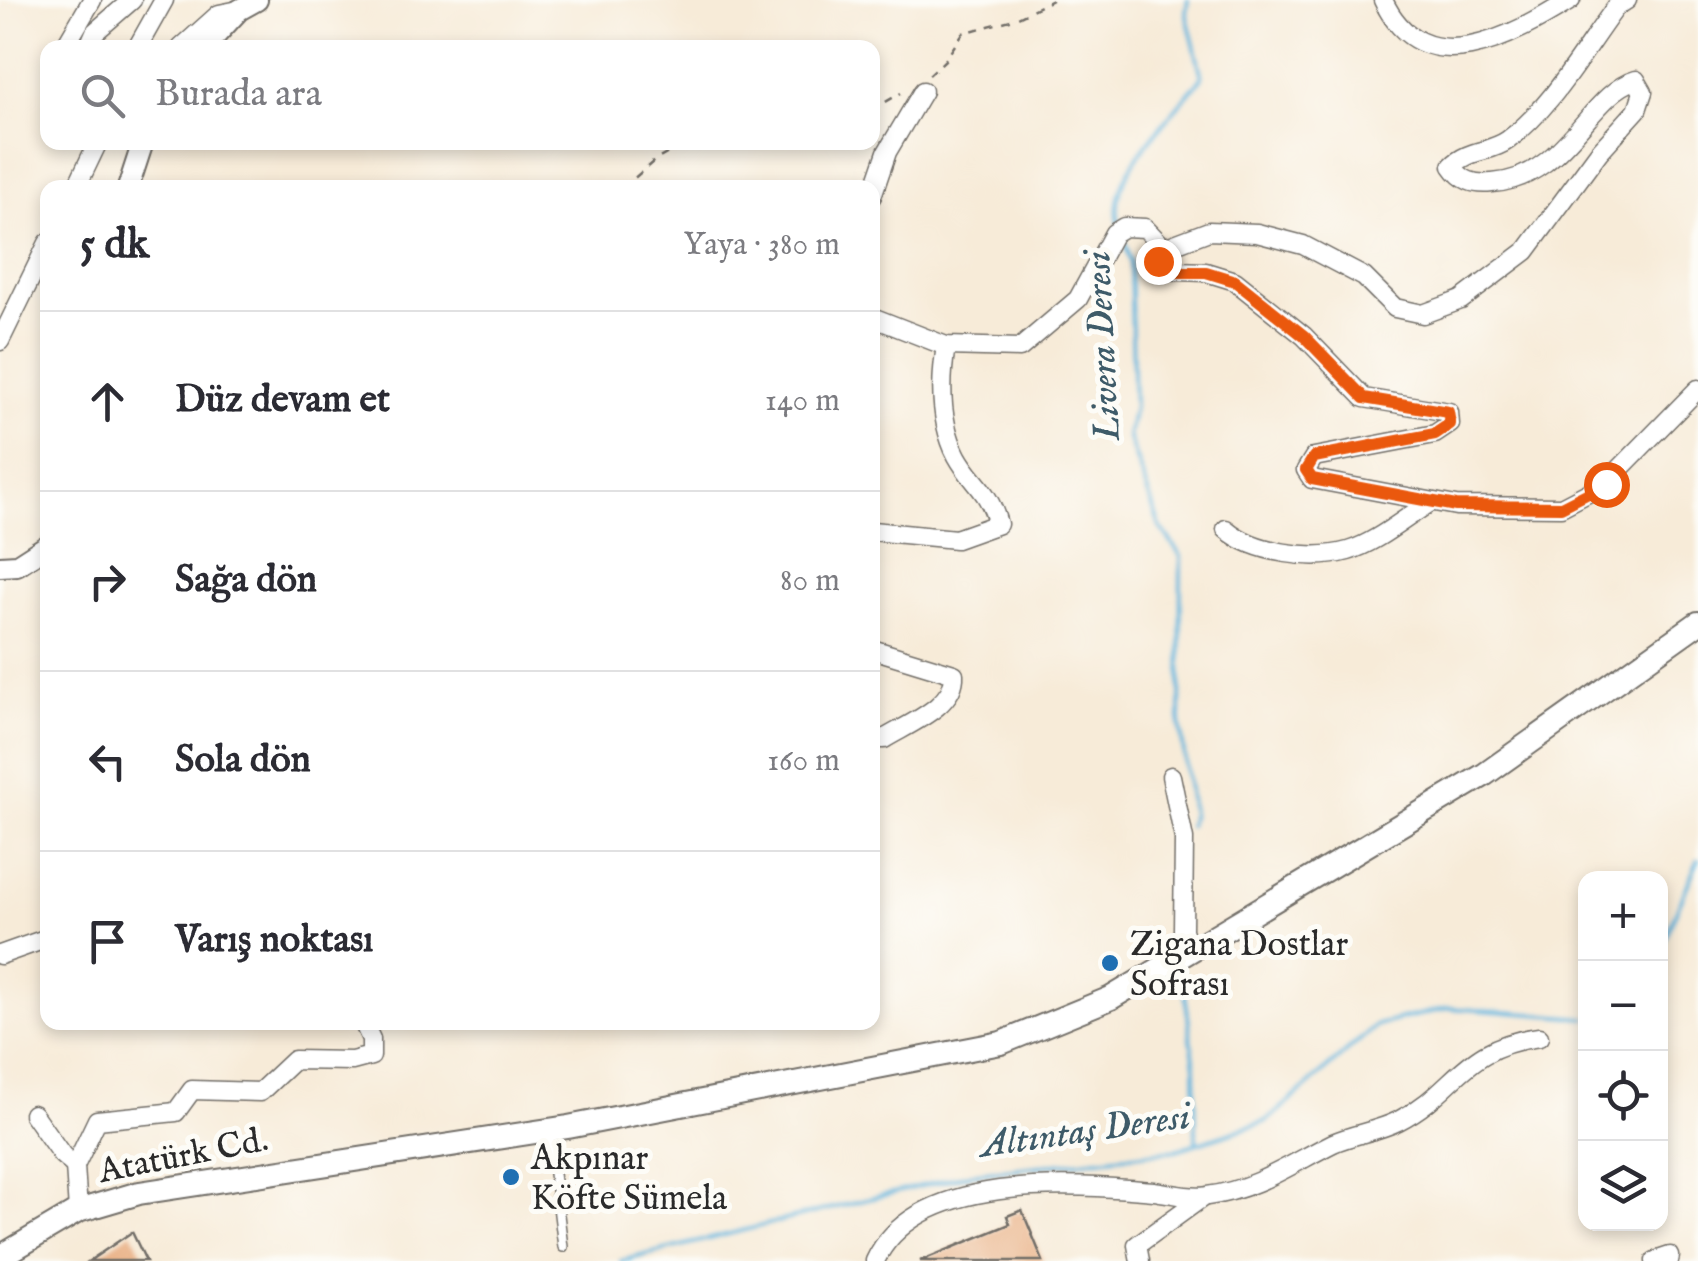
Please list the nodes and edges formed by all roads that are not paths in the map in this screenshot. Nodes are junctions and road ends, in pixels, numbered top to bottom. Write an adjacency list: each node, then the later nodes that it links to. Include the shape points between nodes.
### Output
1 (92, 0): 8 (street)
2 (132, 0): 9 (street)
3 (164, 0): 10 (street)
4 (1383, 0): 5 (street, via 1394,24 1424,44 1468,49 1518,33)
5 (1571, 0)
6 (1627, 0): 19 (street, via 1506,142 1464,154 1452,166 1460,178 1480,184 1514,182 1572,142 1621,84 1636,80 1643,92 1637,110 1526,251 1461,300 1423,314 1396,308 1364,277 1303,245 1257,233 1209,231)
7 (248, 5): 11 (street, via 219,14); 12 (street)
8 (67, 39)
9 (92, 40)
10 (142, 40)
11 (190, 40)
12 (212, 40)
13 (920, 87): 18 (street)
14 (94, 150): 16 (street)
15 (140, 150): 17 (street)
16 (80, 180)
17 (131, 180)
18 (877, 180)
19 (1164, 248): 23 (street, via 1145,228 1118,230 1078,299 1020,348); 25 (street, via 1158,261 1177,272 1235,281 1304,336 1364,398 1448,412 1450,424 1435,434 1314,457 1306,470 1312,479 1338,486)
20 (40, 259): 22 (street)
21 (880, 320): 23 (street)
22 (0, 340)
23 (946, 346): 27 (street, via 940,388 957,456 990,496 998,524 956,538)
24 (1698, 388): 25 (street, via 1606,484 1561,507)
25 (1431, 502): 26 (street, via 1351,551 1261,548)
26 (1226, 529)
27 (880, 532)
28 (40, 550): 29 (street, via 18,565)
29 (0, 566)
30 (1698, 623): 35 (main road, Atatürk Cd., via 1484,775)
31 (880, 651): 32 (street, via 954,674 954,686 948,698)
32 (880, 739)
33 (1171, 776): 35 (street, via 1184,839 1183,930)
34 (40, 941): 36 (street)
35 (1190, 951): 40 (main road, Atatürk Cd., via 1111,998 1001,1043)
36 (0, 956)
37 (367, 1030): 41 (street, via 371,1056 294,1060 260,1092 192,1090 176,1112 97,1120)
38 (1538, 1037): 42 (street, via 1480,1054 1397,1122 1335,1142 1243,1189)
39 (33, 1114): 41 (street)
40 (549, 1130): 43 (main road, Atatürk Cd., via 139,1193); 44 (lane)
41 (75, 1166): 43 (street)
42 (1203, 1197): 46 (street, via 1062,1188 959,1195 909,1220); 47 (street, via 1137,1245)
43 (78, 1211): 45 (main road, Atatürk Cd.)
44 (563, 1247)
45 (0, 1257)
46 (876, 1261)
47 (1140, 1261)
48 (1655, 1261): 49 (street)
49 (1670, 1261)

